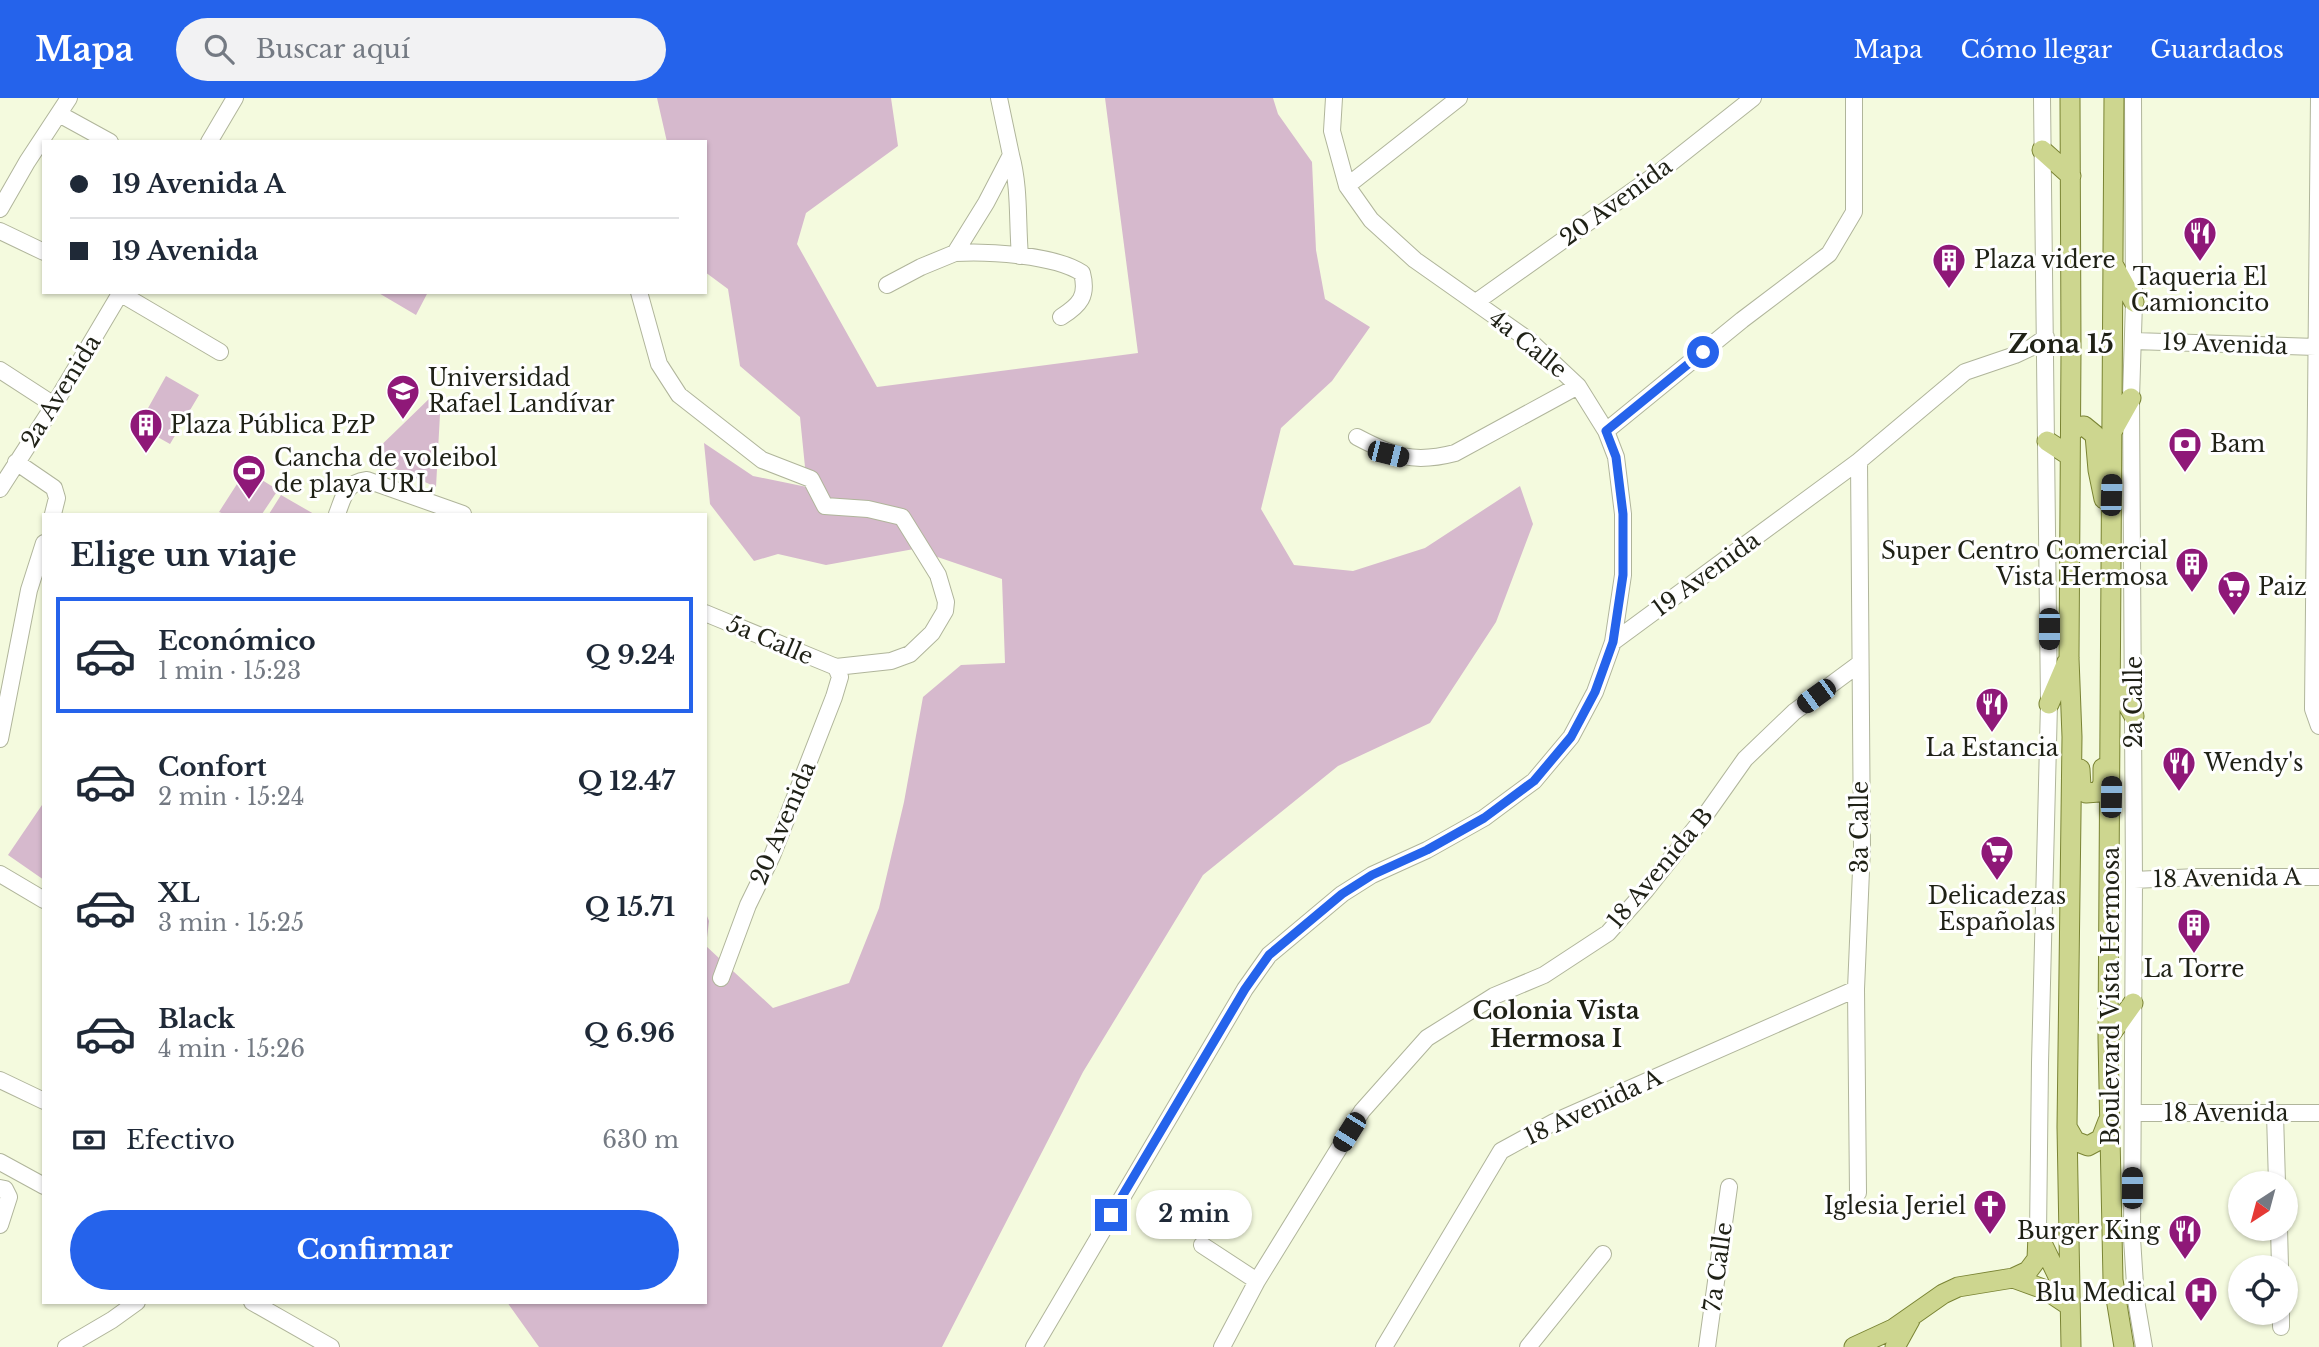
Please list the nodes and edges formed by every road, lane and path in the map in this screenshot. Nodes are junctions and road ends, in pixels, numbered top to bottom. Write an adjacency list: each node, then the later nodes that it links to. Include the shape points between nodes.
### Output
1 (69, 98): 13 (street)
2 (234, 98): 15 (street)
3 (999, 98): 17 (street)
4 (1334, 98): 20 (street, 4a Calle, via 1332,131)
5 (1459, 98): 20 (street)
6 (1753, 98): 31 (street, 20 Avenida, via 1662,170)
7 (1854, 98): 45 (street, via 1854,212 1829,254)
8 (2042, 98): 16 (street)
9 (2070, 98): 19 (main road, Boulevard Vista Hermosa)
10 (2114, 98): 26 (main road, Boulevard Vista Hermosa)
11 (2133, 98): 32 (street, 2a Calle)
12 (2319, 98): 18 (street)
13 (58, 114): 14 (street); 21 (street)
14 (106, 140)
15 (210, 140)
16 (2042, 150): 19 (main road); 35 (street)
17 (1011, 155): 24 (street); 25 (street)
18 (2318, 166): 33 (street)
19 (2071, 176): 47 (main road, Boulevard Vista Hermosa)
20 (1347, 186): 31 (street, 4a Calle, via 1371,220 1415,260)
21 (0, 209)
22 (0, 231): 23 (street)
23 (42, 251)
24 (955, 253): 25 (street); 27 (street)
25 (1020, 256): 34 (street, via 1070,265 1082,274 1084,295)
26 (2112, 264): 32 (main road); 46 (main road, Boulevard Vista Hermosa)
27 (887, 285)
28 (119, 294): 44 (street, 2a Avenida)
29 (122, 294): 38 (street)
30 (640, 294): 65 (street, via 659,364 679,395 762,460 811,479 825,506 902,517 938,575 945,611 932,633 910,653 891,662)
31 (1476, 302): 42 (street, 4a Calle, via 1530,341)
32 (2134, 302): 36 (street, 2a Calle)
33 (2318, 313): 37 (street)
34 (1061, 317)
35 (2046, 337): 39 (street, 19 Avenida); 41 (street)
36 (2134, 341): 37 (street, 19 Avenida); 43 (street, 2a Calle)
37 (2316, 348): 50 (street)
38 (220, 352)
39 (2015, 355): 41 (street); 52 (street, 19 Avenida, via 1965,372)
40 (0, 370): 44 (street)
41 (2047, 374): 49 (street)
42 (1578, 386): 45 (street, 4a Calle); 48 (street, via 1455,453 1437,458 1388,454)
43 (2131, 398): 46 (main road); 69 (street, 2a Calle)
44 (54, 404): 53 (street, 2a Avenida)
45 (1606, 431): 62 (street, 4a Calle, via 1616,457 1623,514 1623,575)
46 (2113, 431): 58 (main road, Boulevard Vista Hermosa)
47 (2071, 433): 51 (main road, Boulevard Vista Hermosa); 58 (main road, via 2084,426 2095,435 2101,491)
48 (1357, 437)
49 (2047, 440): 51 (main road); 67 (street)
50 (2317, 450): 61 (street)
51 (2070, 456): 63 (main road, Boulevard Vista Hermosa)
52 (1859, 461): 62 (street, 19 Avenida); 64 (street, 3a Calle)
53 (16, 463): 54 (street, 2a Avenida); 55 (street, via 54,488)
54 (2, 480)
55 (53, 513)
56 (337, 513): 57 (street, via 346,491 355,482 367,480)
57 (460, 513)
58 (2110, 516): 66 (main road, Boulevard Vista Hermosa)
59 (42, 549): 71 (street, via 29,590)
60 (707, 615): 65 (street, 5a Calle)
61 (2316, 624): 70 (street, via 2313,709)
62 (1613, 642): 106 (street, via 1595,692 1571,737 1534,781 1484,818 1342,894 1269,955)
63 (2069, 658): 67 (main road); 68 (main road, Boulevard Vista Hermosa)
64 (1859, 664): 78 (street, 3a Calle, via 1862,847); 99 (street, 18 Avenida B, via 1794,712 1745,759 1704,817 1608,933 1544,975 1494,996 1427,1038 1362,1111)
65 (835, 667): 77 (street, 20 Avenida, via 840,677 834,697)
66 (2111, 670): 69 (main road); 72 (main road, Boulevard Vista Hermosa)
67 (2049, 704): 95 (street)
68 (2071, 704): 72 (main road, via 2080,721 2080,783 2087,793 2096,794 2101,788 2103,758); 87 (main road, Boulevard Vista Hermosa)
69 (2134, 716): 75 (street, 2a Calle)
70 (2319, 726)
71 (0, 739)
72 (2112, 743): 80 (main road, Boulevard Vista Hermosa)
73 (0, 874): 76 (street)
74 (2319, 877): 75 (street, 18 Avenida A)
75 (2134, 880): 79 (street, 2a Calle)
76 (42, 900)
77 (721, 978)
78 (1856, 989): 93 (street, 3a Calle); 108 (street, 18 Avenida A, via 1554,1122 1501,1151)
79 (2133, 1003): 80 (main road); 83 (street, 2a Calle)
80 (2109, 1038): 86 (main road, Boulevard Vista Hermosa)
81 (0, 1080): 82 (street)
82 (42, 1100)
83 (2133, 1113): 85 (street, 18 Avenida); 115 (street, 2a Calle, via 2132,1238)
84 (2319, 1113): 85 (street, 18 Avenida)
85 (2276, 1114): 89 (street)
86 (2110, 1115): 87 (main road, via 2103,1135 2093,1145 2075,1141); 114 (main road, Boulevard Vista Hermosa, via 2113,1280)
87 (2067, 1127): 100 (main road, Boulevard Vista Hermosa)
88 (0, 1162): 90 (street)
89 (2277, 1171)
90 (42, 1185)
91 (1729, 1187): 110 (street, 7a Calle)
92 (0, 1188): 94 (street, via 9,1196)
93 (1858, 1193)
94 (0, 1225)
95 (2038, 1235): 98 (main road, via 2033,1267); 100 (main road)
96 (1202, 1245): 99 (street)
97 (1603, 1254): 109 (street)
98 (2013, 1278): 100 (main road); 103 (main road, via 1943,1294 1912,1316)
99 (1257, 1281): 107 (street, 18 Avenida B)
100 (2070, 1303): 113 (main road, Boulevard Vista Hermosa)
101 (134, 1304): 104 (street)
102 (256, 1304): 105 (street)
103 (1894, 1338): 111 (main road); 112 (main road)
104 (66, 1347)
105 (331, 1347)
106 (1034, 1347)
107 (1222, 1347)
108 (1384, 1347)
109 (1528, 1347)
110 (1707, 1347)
111 (1854, 1347)
112 (1880, 1347)
113 (2071, 1347)
114 (2124, 1347)
115 (2144, 1347)

